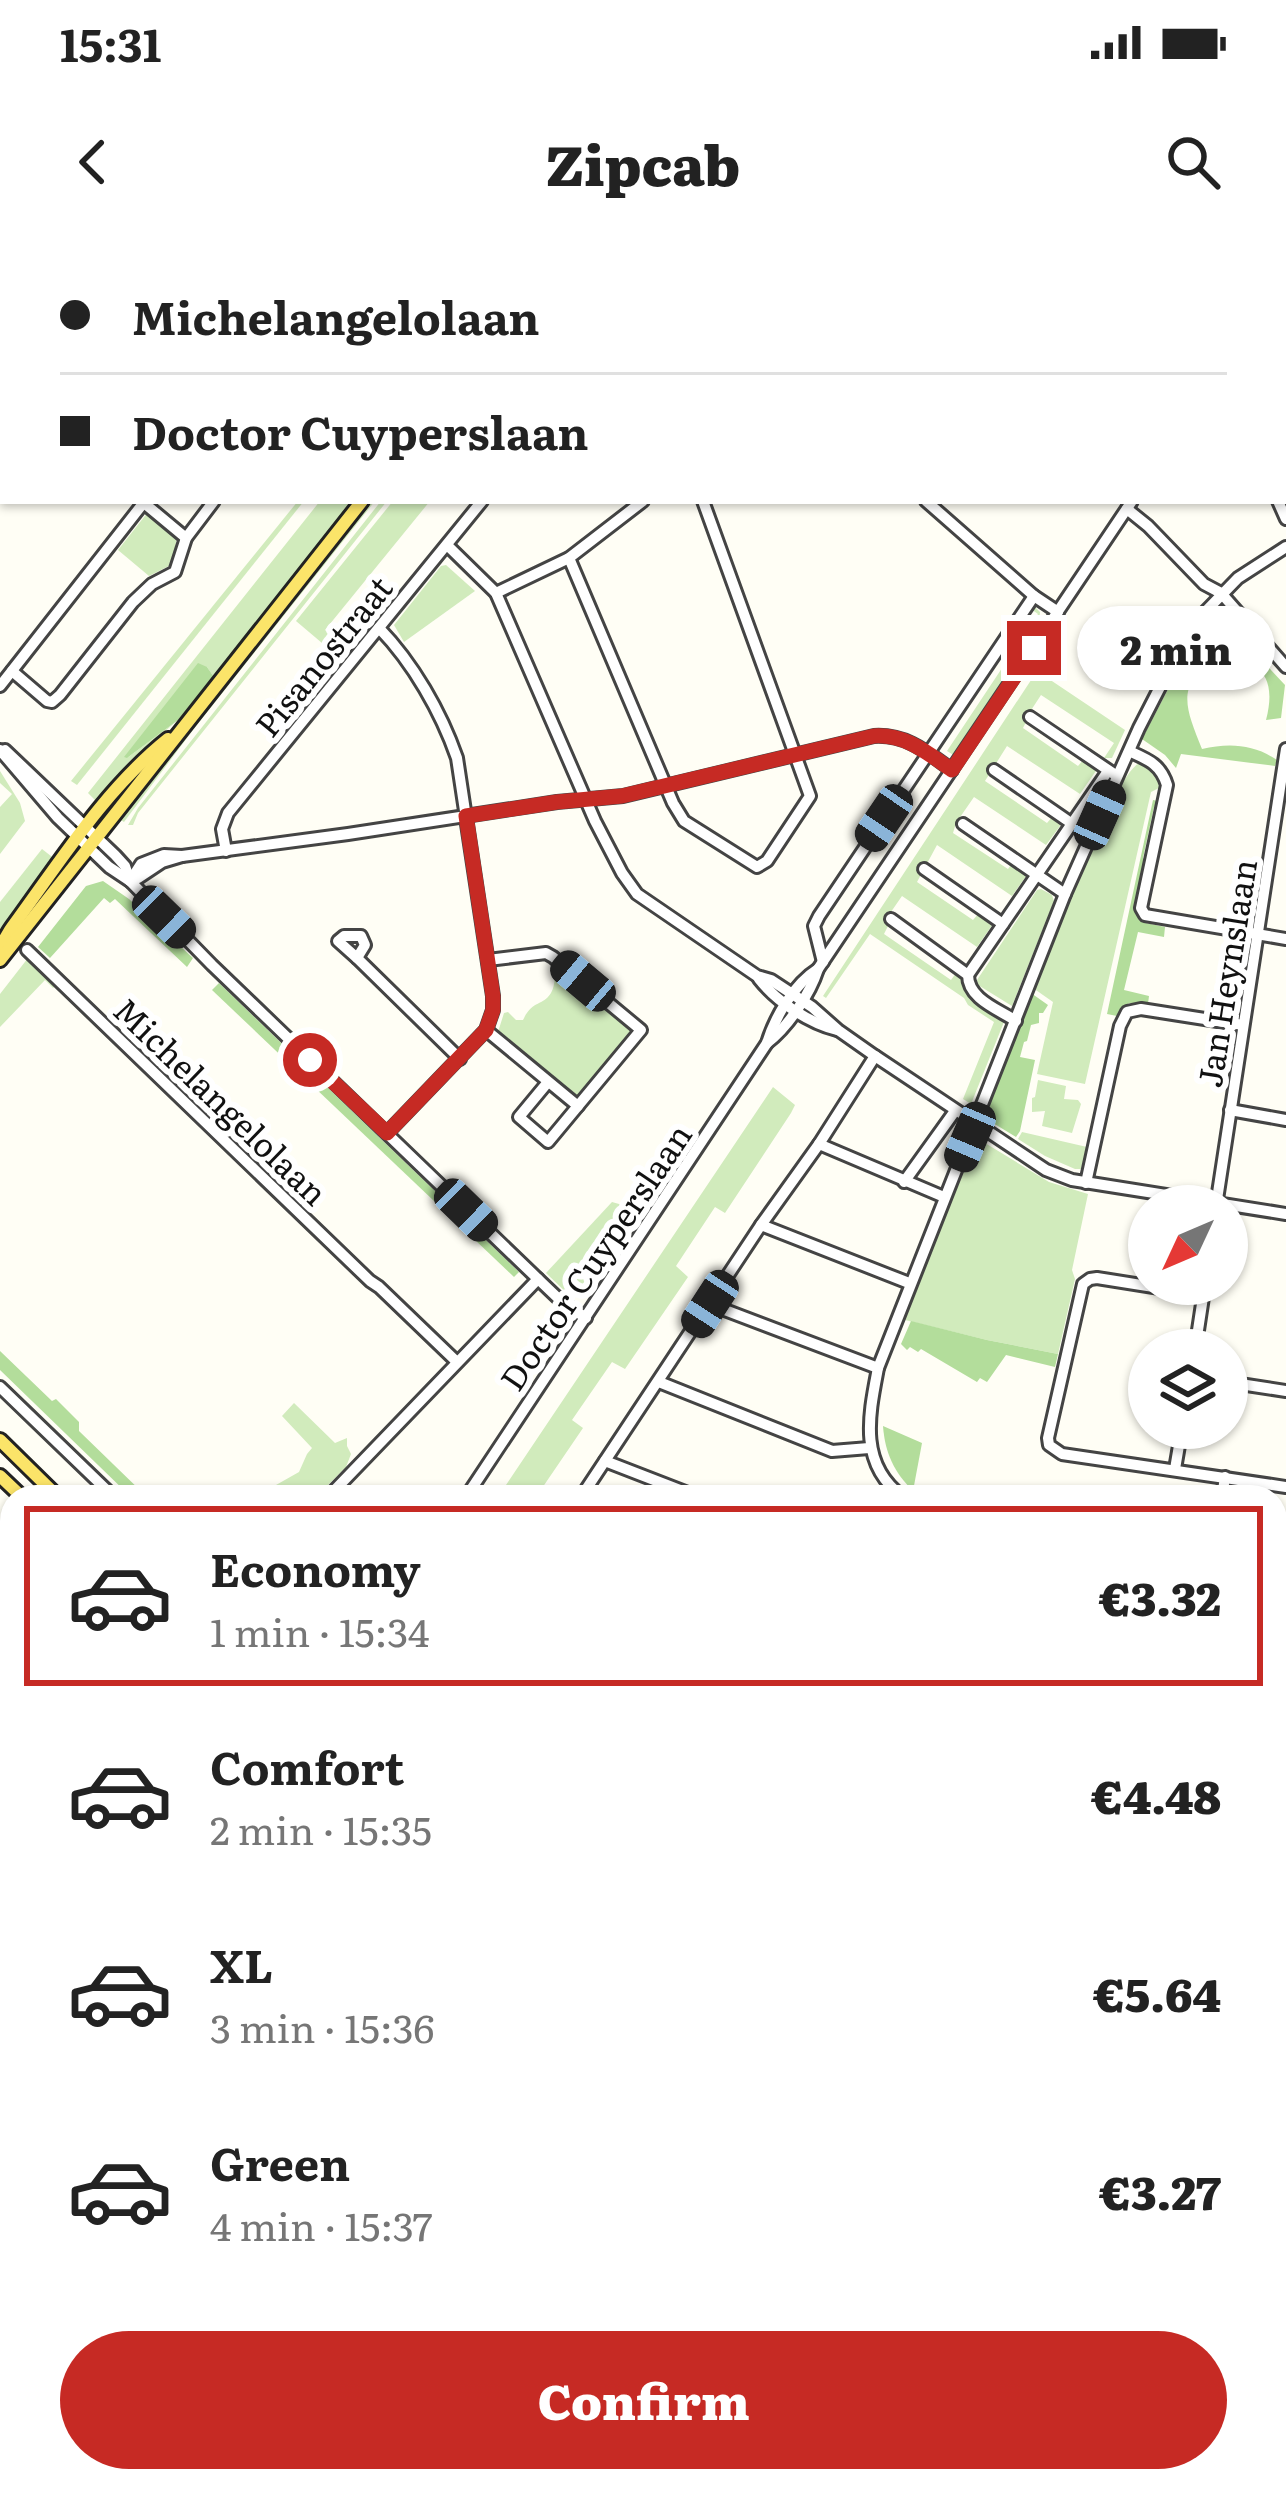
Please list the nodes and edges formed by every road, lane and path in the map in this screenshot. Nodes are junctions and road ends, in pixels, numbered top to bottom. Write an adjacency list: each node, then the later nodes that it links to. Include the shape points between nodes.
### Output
1 (142, 504): 20 (street)
2 (146, 504): 10 (street)
3 (212, 504): 10 (street)
4 (360, 504): 36 (main road)
5 (480, 504): 11 (street, Pisanostraat)
6 (639, 504): 13 (street)
7 (704, 504): 27 (street)
8 (929, 504): 16 (street)
9 (1130, 505): 15 (street); 17 (street, Doctor Cuyperslaan)
10 (186, 538): 20 (street, via 176,572 133,602 52,702)
11 (448, 546): 14 (street); 18 (street, Pisanostraat)
12 (1286, 547): 15 (street)
13 (569, 558): 14 (street); 31 (street)
14 (496, 593): 32 (street)
15 (1221, 593): 19 (street); 25 (street, via 1177,654)
16 (1034, 596): 17 (street); 26 (street, Doctor Cuyperslaan)
17 (1058, 612): 28 (street, Doctor Cuyperslaan)
18 (379, 628): 33 (street, via 446,727); 38 (street, Pisanostraat, via 228,813)
19 (1286, 667)
20 (12, 671): 21 (street)
21 (0, 686)
22 (1030, 717): 30 (street)
23 (0, 748): 36 (street, via 42,800)
24 (1286, 749): 37 (street, Jan Heynslaan)
25 (1130, 752): 30 (street); 45 (street, via 1154,763 1167,785 1145,915)
26 (928, 753): 27 (street, via 890,735); 28 (street); 52 (street, Doctor Cuyperslaan, via 818,916)
27 (796, 755): 31 (street); 31 (street, via 810,796 757,867 684,820)
28 (952, 770): 52 (street, Doctor Cuyperslaan)
29 (994, 770): 34 (street)
30 (1113, 773): 34 (street); 42 (street)
31 (664, 784): 32 (street)
32 (586, 800): 33 (street); 54 (street, via 637,894)
33 (466, 816): 38 (street); 51 (street)
34 (1071, 823): 40 (street)
35 (962, 824): 40 (street)
36 (87, 837): 41 (street); 47 (main road); 50 (main road)
37 (1280, 845): 45 (street, Jan Heynslaan)
38 (226, 851): 41 (street, via 162,862)
39 (923, 869): 44 (street)
40 (1038, 875): 42 (street); 44 (street)
41 (130, 881): 66 (street)
42 (1065, 894): 55 (street)
43 (891, 919): 53 (street)
44 (1004, 924): 53 (street)
45 (1258, 934): 46 (street); 56 (street, Jan Heynslaan)
46 (1286, 939)
47 (0, 947)
48 (27, 950): 81 (street, Michelangelolaan)
49 (357, 958): 59 (street)
50 (0, 960)
51 (488, 960): 57 (street, via 493,1010); 61 (street, via 554,957 641,1030)
52 (820, 965): 54 (street, Doctor Cuyperslaan)
53 (968, 975): 55 (street, via 974,994)
54 (794, 1002): 58 (street); 80 (street, Doctor Cuyperslaan)
55 (1016, 1021): 65 (street)
56 (1243, 1025): 63 (street, Jan Heynslaan); 69 (street, via 1127,1012)
57 (486, 1030): 59 (street); 60 (street)
58 (874, 1056): 62 (street); 67 (street)
59 (460, 1059): 66 (street)
60 (548, 1082): 61 (street); 61 (street, via 519,1117 548,1142)
61 (578, 1106)
62 (955, 1111): 65 (street); 68 (street)
63 (1230, 1111): 64 (street); 70 (street, Jan Heynslaan)
64 (1286, 1120)
65 (975, 1124): 69 (street, via 1046,1170); 72 (street)
66 (387, 1133): 76 (street)
67 (819, 1144): 68 (street); 75 (street)
68 (904, 1182): 72 (street)
69 (1086, 1183): 71 (street)
70 (1219, 1185)
71 (1128, 1190)
72 (944, 1197): 78 (street)
73 (1248, 1209): 74 (street)
74 (1286, 1214)
75 (761, 1225): 78 (street); 79 (street)
76 (538, 1279): 80 (street); 81 (street)
77 (1128, 1282): 91 (street, via 1086,1281 1081,1291 1049,1445 1063,1454)
78 (909, 1283): 82 (street)
79 (710, 1304): 82 (street); 83 (street)
80 (586, 1318): 96 (street, Doctor Cuyperslaan)
81 (458, 1363): 95 (street)
82 (878, 1368): 88 (street)
83 (659, 1382): 88 (street, via 832,1451); 90 (street)
84 (1248, 1385): 86 (street)
85 (0, 1387): 94 (street)
86 (1286, 1391)
87 (0, 1440): 93 (main road)
88 (869, 1448): 99 (street)
89 (1178, 1449): 91 (street)
90 (605, 1461): 97 (street); 98 (street)
91 (1175, 1469): 92 (street)
92 (1225, 1478): 100 (street); 101 (street)
93 (46, 1485)
94 (102, 1485)
95 (340, 1485)
96 (474, 1485)
97 (589, 1485)
98 (667, 1485)
99 (889, 1485)
100 (1224, 1485)
101 (1272, 1485)

